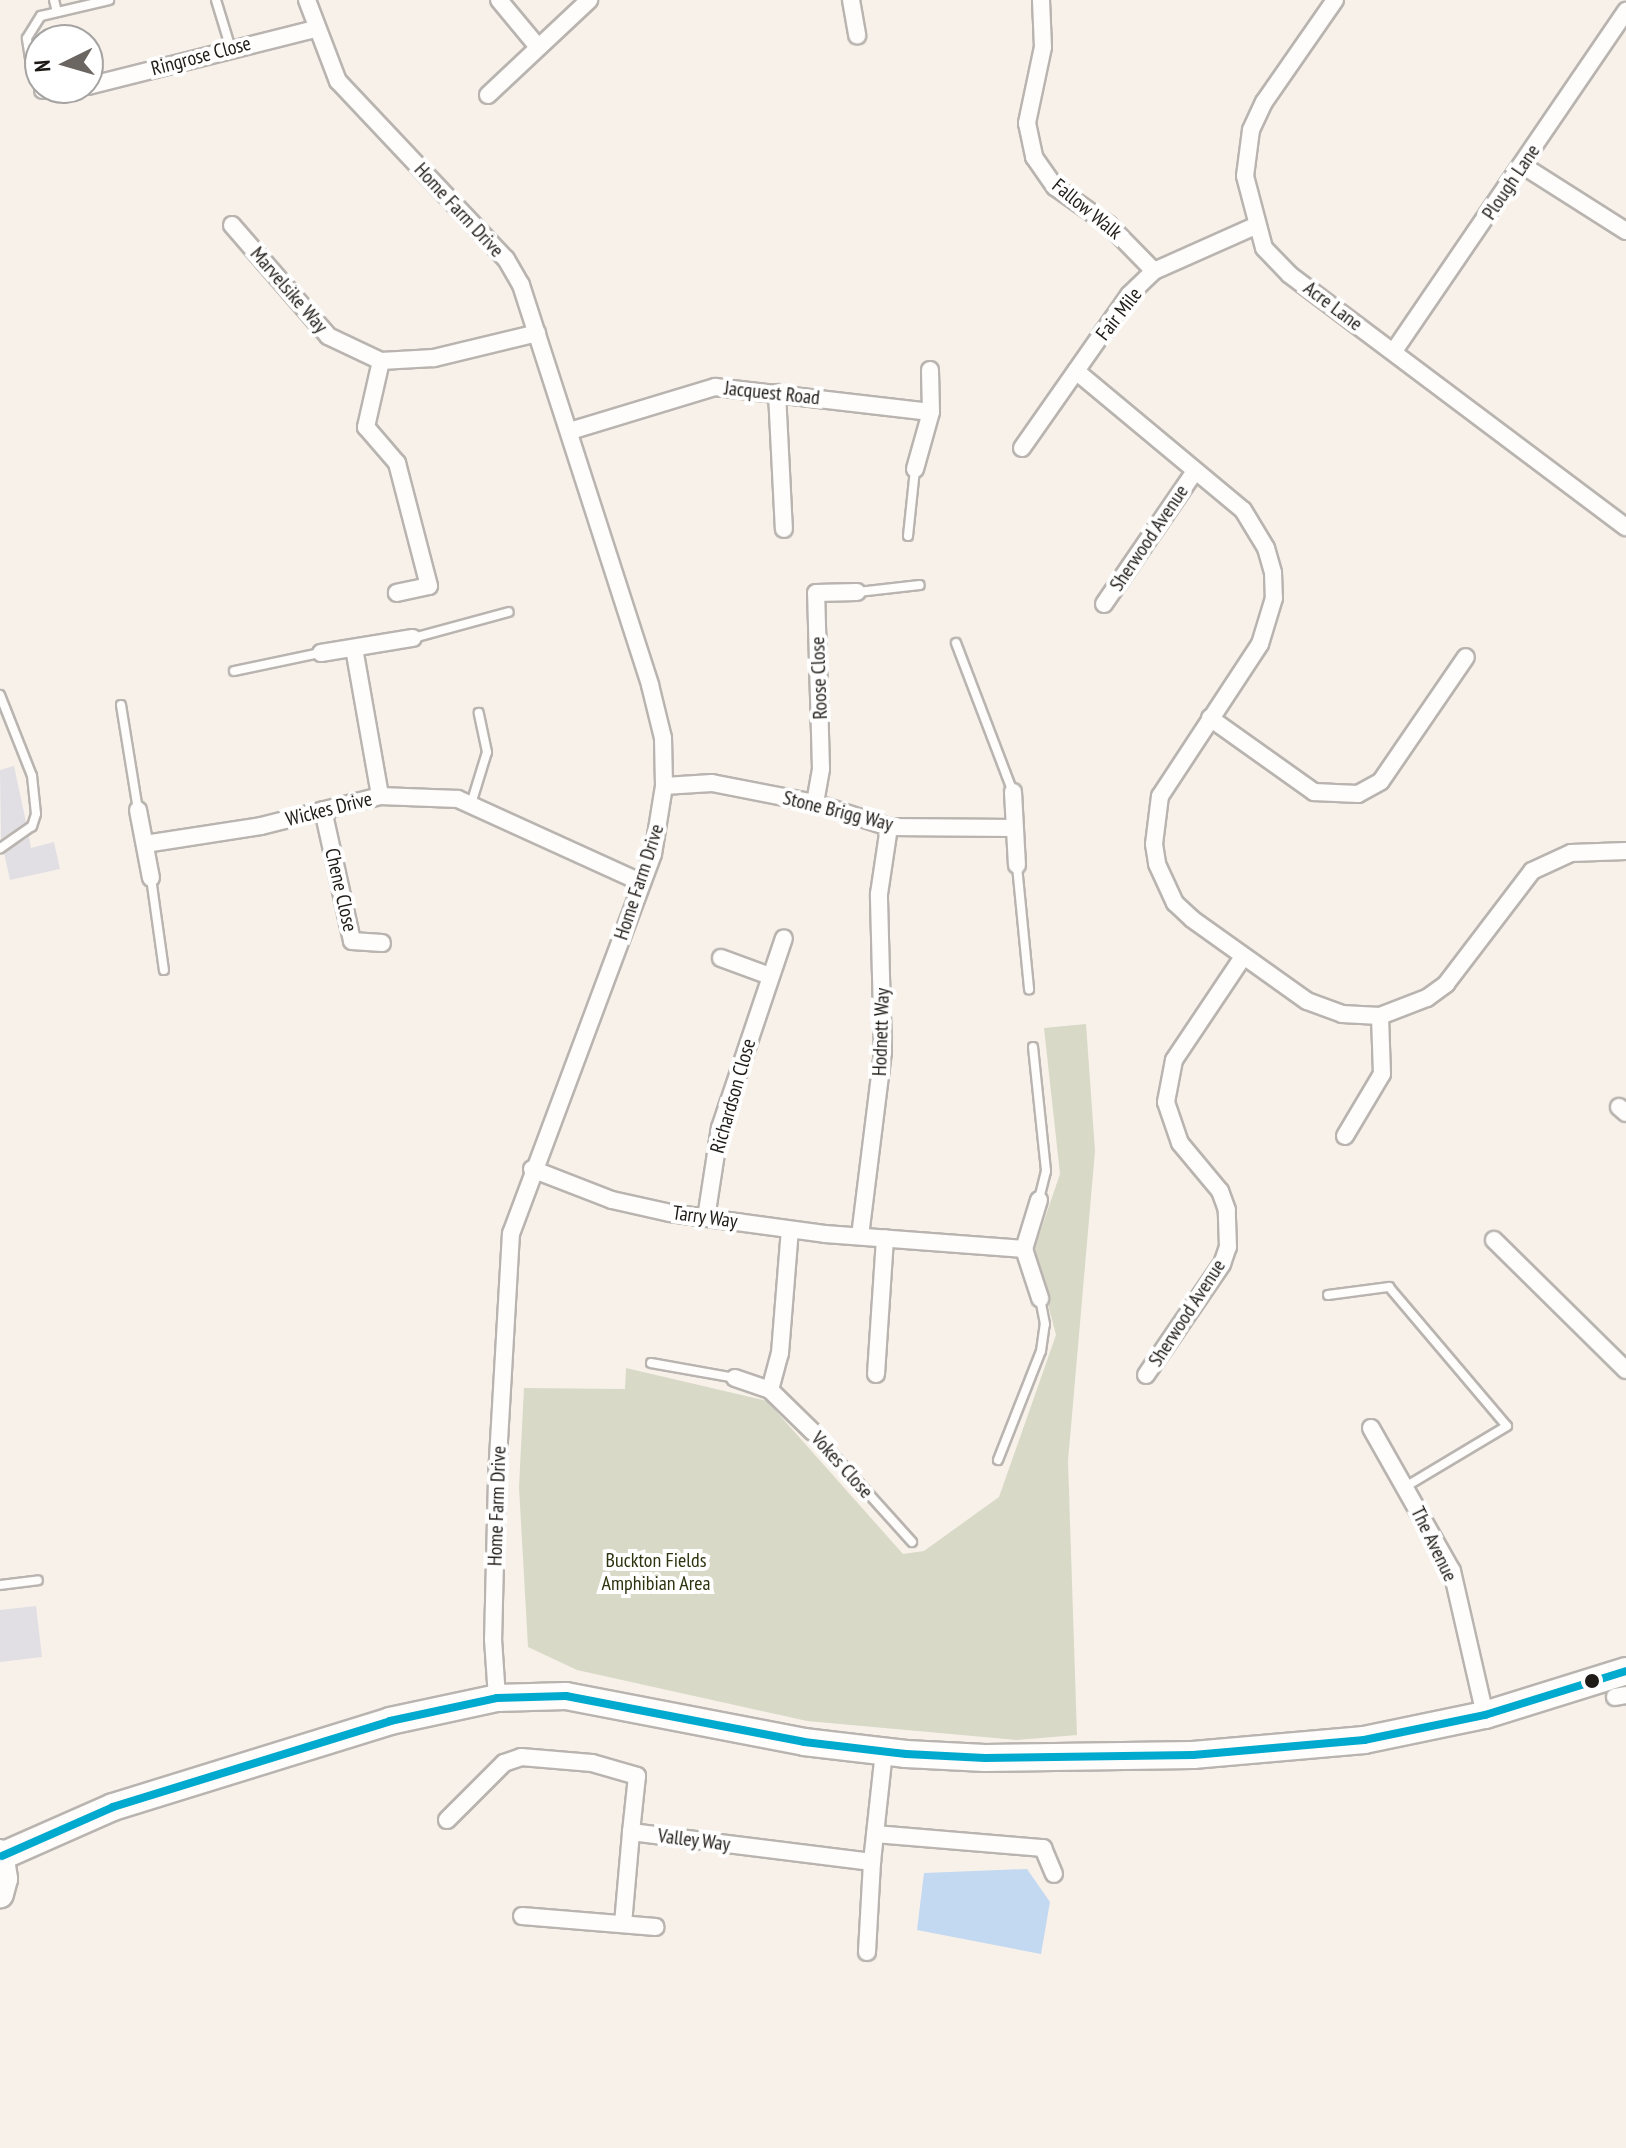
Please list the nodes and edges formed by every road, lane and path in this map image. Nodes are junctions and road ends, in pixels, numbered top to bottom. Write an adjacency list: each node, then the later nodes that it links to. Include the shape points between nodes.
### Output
1 (54, 0): 11 (lane)
2 (109, 0): 11 (lane)
3 (216, 0): 16 (lane)
4 (307, 0): 13 (street, Home Farm Drive)
5 (499, 0): 15 (street)
6 (589, 0): 15 (street)
7 (851, 0): 14 (street)
8 (1041, 0): 23 (street, Fallow Walk, via 1043,47 1027,123 1034,157 1055,187 1109,225)
9 (1335, 0): 21 (street, Acre Lane, via 1264,102 1251,130 1245,176)
10 (1626, 11): 19 (street, Plough Lane)
11 (57, 12): 12 (lane, via 41,16)
12 (36, 24)
13 (315, 29): 16 (street, Ringrose Close); 24 (street, Home Farm Drive, via 338,81 506,259)
14 (857, 35)
15 (538, 47): 18 (street)
16 (231, 49): 17 (street, Ringrose Close)
17 (104, 82)
18 (488, 95)
19 (1522, 165): 22 (street); 25 (street, Plough Lane)
20 (232, 225): 26 (street, Marvelsike Way, via 328,336)
21 (1255, 226): 23 (street, Fair Mile); 25 (street, Acre Lane, via 1264,248 1290,275)
22 (1626, 231)
23 (1154, 271): 28 (street, Fair Mile, via 1129,295)
24 (537, 333): 26 (street, Marvelsike Way, via 434,358); 31 (street, Home Farm Drive)
25 (1394, 351): 35 (street, Acre Lane)
26 (381, 361): 40 (street, via 366,427 397,463 429,586)
27 (930, 370): 30 (street)
28 (1076, 371): 32 (street, Fair Mile); 34 (street, Sherwood Avenue)
29 (777, 393): 30 (street, Jacquest Road); 31 (street, Jacquest Road, via 715,387); 36 (street)
30 (931, 412): 33 (street)
31 (570, 431): 53 (street, Home Farm Drive, via 650,685 663,738)
32 (1022, 448)
33 (915, 469): 37 (lane)
34 (1195, 471): 41 (street, Sherwood Avenue); 52 (street, Sherwood Avenue, via 1243,510 1266,548 1273,573 1274,598 1260,644)
35 (1626, 527)
36 (784, 529)
37 (908, 536)
38 (920, 585): 39 (lane)
39 (857, 592): 56 (street, Roose Close, via 816,593 821,769)
40 (397, 593)
41 (1104, 604)
42 (509, 612): 43 (lane)
43 (413, 638): 45 (street)
44 (956, 643): 54 (lane)
45 (354, 648): 46 (street); 55 (street)
46 (321, 653): 48 (lane)
47 (1466, 657): 52 (street, via 1381,781 1358,794 1314,792)
48 (234, 671)
49 (0, 695): 63 (lane, via 32,776 36,814 32,826)
50 (121, 705): 58 (lane)
51 (479, 713): 57 (lane, via 487,752)
52 (1210, 718): 70 (street, Sherwood Avenue, via 1160,796 1154,844 1175,903)
53 (664, 786): 56 (street, Stone Brigg Way, via 712,783); 67 (street, Home Farm Drive, via 659,832)
54 (1013, 792): 61 (street)
55 (380, 796): 57 (street, Wickes Drive, via 458,799); 59 (street, Wickes Drive)
56 (815, 803): 60 (street, Stone Brigg Way)
57 (470, 805): 67 (street, Wickes Drive)
58 (138, 810): 62 (street)
59 (323, 810): 62 (street, Wickes Drive); 69 (street, Chene Close, via 352,941)
60 (889, 827): 61 (street, Stone Brigg Way); 82 (street, Hodnett Way, via 879,894 883,1052)
61 (1014, 828): 65 (street)
62 (145, 844): 66 (street)
63 (0, 848)
64 (1626, 851): 75 (street, via 1571,853 1532,871 1446,984 1427,998)
65 (1017, 865): 74 (lane)
66 (151, 878): 72 (lane)
67 (642, 883): 78 (street, Home Farm Drive)
68 (784, 938): 73 (street, Richardson Close)
69 (382, 943)
70 (1243, 957): 75 (street, Sherwood Avenue, via 1318,1006); 91 (street, Sherwood Avenue, via 1174,1060 1166,1102 1180,1143 1220,1191 1227,1210 1228,1247 1222,1264)
71 (721, 958): 73 (street)
72 (164, 970)
73 (770, 976): 80 (street, Richardson Close, via 720,1128)
74 (1029, 989)
75 (1380, 1016): 77 (street, via 1382,1074)
76 (1033, 1047): 79 (lane, via 1046,1171)
77 (1345, 1136)
78 (532, 1169): 80 (street, Tarry Way, via 612,1200); 102 (street, Home Farm Drive, via 511,1233 502,1321 493,1639)
79 (1039, 1200): 85 (street)
80 (706, 1218): 81 (street, Tarry Way)
81 (790, 1230): 82 (street, Tarry Way); 93 (street, via 779,1365)
82 (860, 1236): 83 (street, Tarry Way)
83 (885, 1238): 85 (street, Tarry Way); 90 (street)
84 (1494, 1240): 89 (street)
85 (1024, 1249): 87 (street)
86 (1328, 1295): 97 (lane, via 1389,1287 1507,1426)
87 (1040, 1298): 96 (lane, via 1045,1324 1041,1351)
88 (651, 1363): 92 (lane, Vokes Close)
89 (1626, 1370)
90 (876, 1374)
91 (1146, 1375)
92 (735, 1378): 93 (street, Vokes Close)
93 (770, 1390): 95 (street, Vokes Close)
94 (1371, 1428): 97 (street, The Avenue)
95 (813, 1432): 98 (lane, Vokes Close)
96 (998, 1460)
97 (1405, 1487): 103 (street, The Avenue, via 1452,1571)
98 (912, 1542)
99 (38, 1580): 100 (lane)
100 (0, 1585)
101 (1626, 1671): 103 (main road)
102 (497, 1698): 104 (main road, via 566,1696 804,1742); 108 (main road, via 390,1721 113,1807)
103 (1485, 1715): 104 (main road, via 1364,1740 1270,1751 1014,1758)
104 (884, 1752): 107 (street)
105 (447, 1820): 106 (street, Valley Way, via 485,1777 521,1757 592,1763 637,1776)
106 (631, 1832): 109 (street, Valley Way); 113 (street)
107 (875, 1834): 109 (street); 110 (street, via 1043,1848)
108 (1, 1854): 111 (main road)
109 (872, 1862): 115 (street)
110 (1054, 1874)
111 (0, 1894)
112 (522, 1916): 113 (street)
113 (623, 1924): 114 (street)
114 (656, 1927)
115 (867, 1952)

